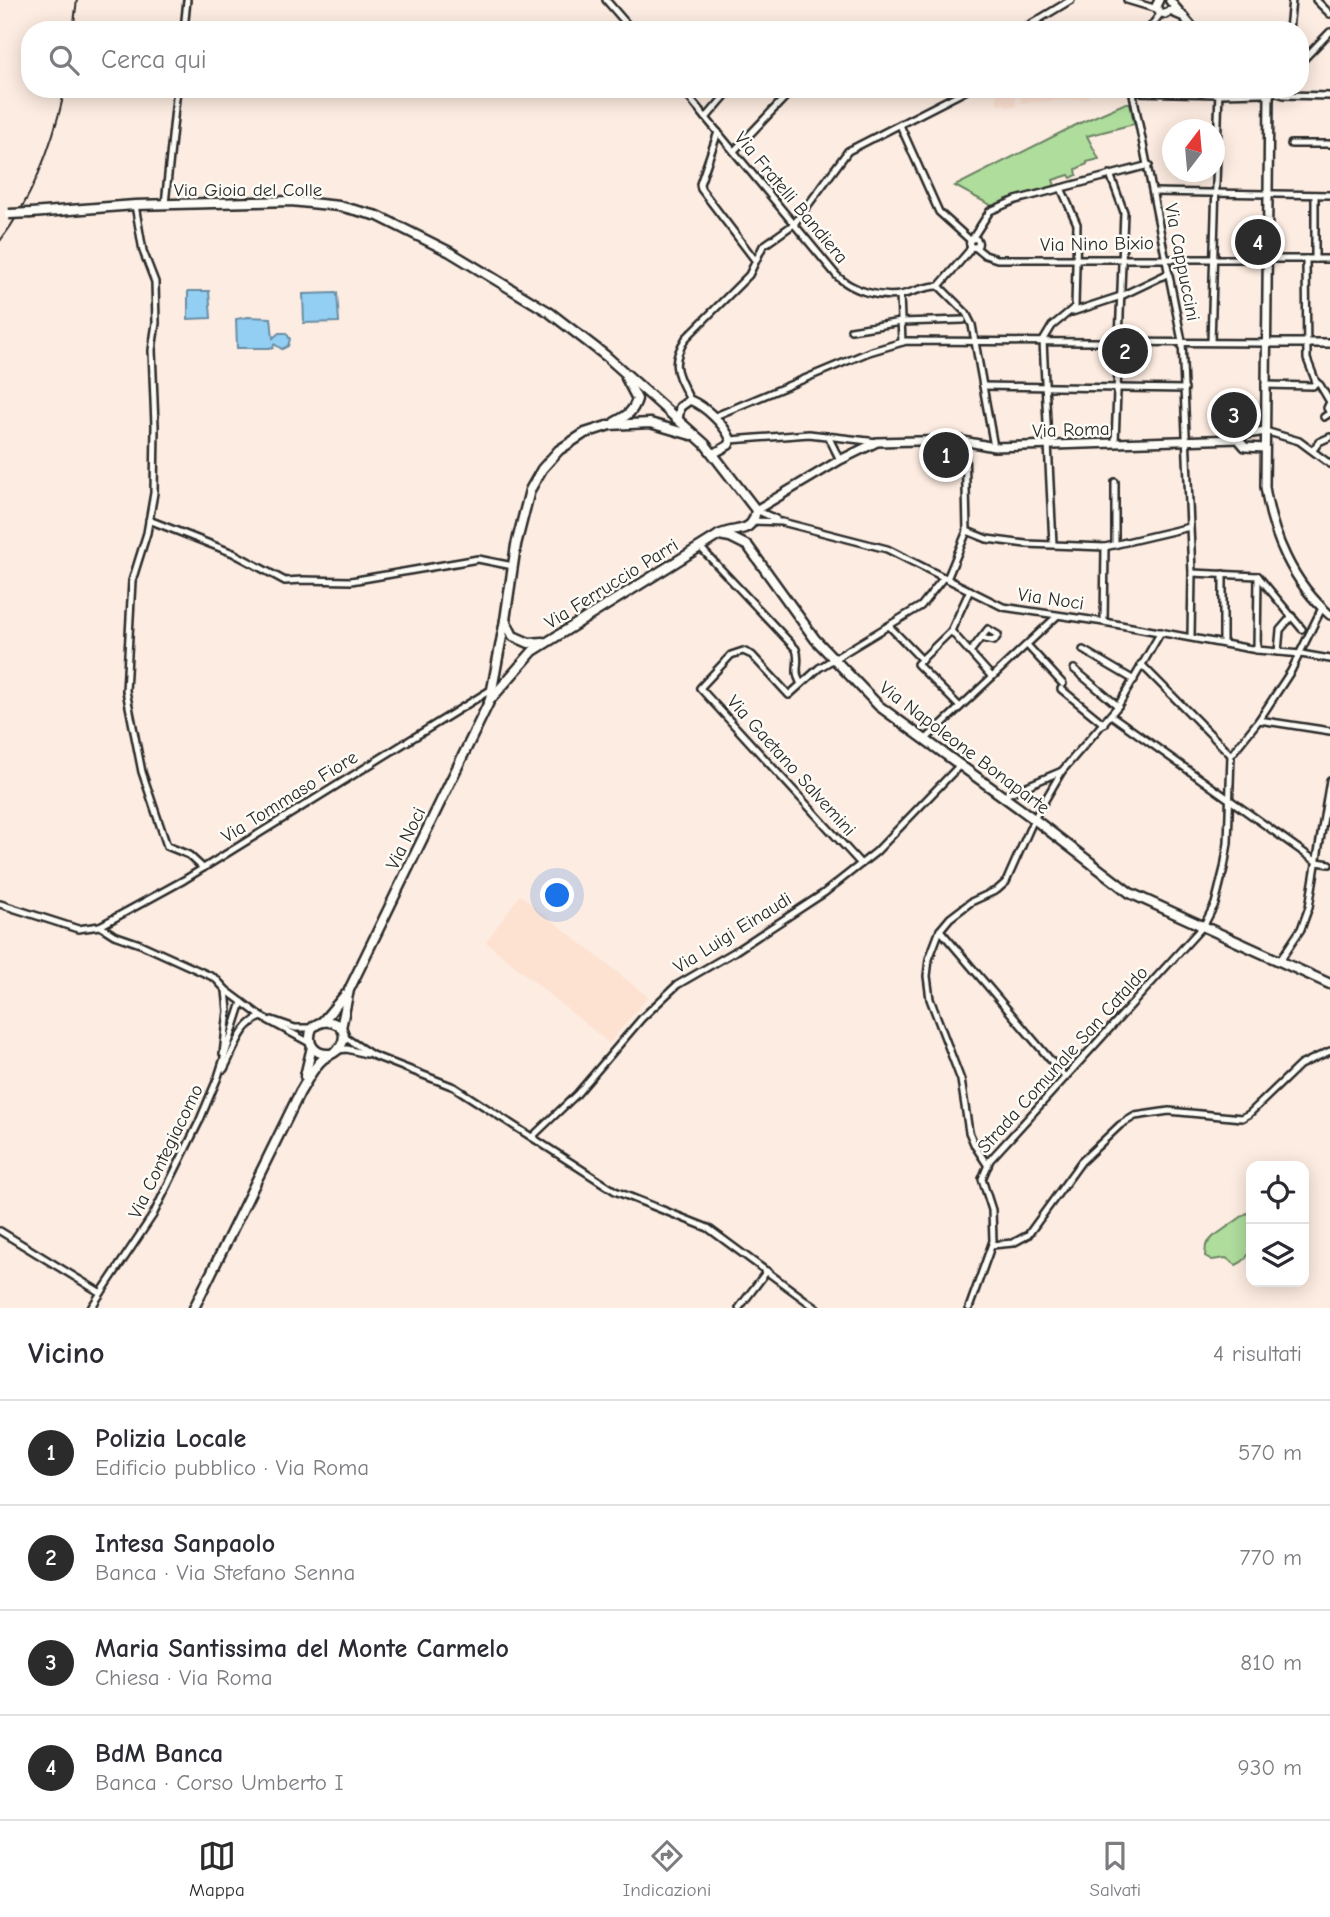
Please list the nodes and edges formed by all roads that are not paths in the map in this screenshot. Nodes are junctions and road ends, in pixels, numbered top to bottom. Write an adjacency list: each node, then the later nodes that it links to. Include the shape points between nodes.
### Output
1 (187, 0): 12 (street)
2 (606, 0): 13 (street)
3 (1071, 0): 14 (street)
4 (1127, 0): 9 (street)
5 (1159, 0): 9 (street)
6 (1292, 0): 17 (street)
7 (1316, 0): 10 (street)
8 (1169, 1): 9 (street, via 1172,5); 11 (street)
9 (1162, 11): 11 (street); 15 (street)
10 (1330, 14)
11 (1184, 17): 16 (street)
12 (185, 21)
13 (624, 21)
14 (1036, 21)
15 (1155, 21)
16 (1187, 21)
17 (1290, 21)
18 (1330, 32): 19 (street)
19 (1309, 54)
20 (1309, 94): 21 (street)
21 (1330, 96)
22 (176, 98): 44 (street)
23 (689, 98): 30 (street, Via Fratelli Bandiera)
24 (723, 98): 30 (street)
25 (784, 98): 35 (street)
26 (952, 98): 31 (street)
27 (1134, 98): 36 (street, Via Cappuccini)
28 (1219, 98): 40 (street)
29 (1268, 98): 41 (street)
30 (706, 118): 32 (street, Via Fratelli Bandiera)
31 (900, 125): 47 (street, via 848,150); 48 (street, via 939,212)
32 (718, 132): 35 (street, Via Fratelli Bandiera); 56 (street, via 701,189)
33 (1291, 144): 34 (street)
34 (1330, 144)
35 (734, 151): 47 (street, Via Fratelli Bandiera)
36 (1149, 165): 37 (street); 39 (street, Via Cappuccini)
37 (1110, 174): 38 (street); 57 (street, via 1124,212)
38 (1061, 188): 48 (street, via 990,211); 51 (street, via 1077,224)
39 (1153, 192): 40 (street); 49 (street, Via Cappuccini)
40 (1215, 193): 41 (street); 50 (street)
41 (1266, 195): 42 (street); 52 (street)
42 (1315, 195): 43 (street); 54 (street)
43 (1330, 195)
44 (165, 204): 45 (main road, Via Gioia del Colle); 75 (main road, Via Gioia del Colle, via 291,201 379,216 450,252 549,312)
45 (135, 205): 46 (main road, Via Gioia del Colle, bridge); 106 (street, via 157,303 152,350 154,493)
46 (5, 215)
47 (794, 224): 56 (street, via 763,246); 60 (street, Via Fratelli Bandiera, via 848,286)
48 (972, 243): 51 (street, Via Nino Bixio, via 997,259); 59 (street)
49 (1166, 257): 50 (street, Via Nino Bixio); 57 (street, Via Nino Bixio); 58 (street, Via Cappuccini)
50 (1215, 258): 52 (street, Via Nino Bixio); 71 (street)
51 (1075, 259): 57 (street, Via Nino Bixio); 62 (street)
52 (1266, 259): 53 (street, Via Nino Bixio); 72 (street)
53 (1307, 259): 54 (street, Via Nino Bixio); 74 (street)
54 (1315, 259): 55 (street, Via Nino Bixio)
55 (1330, 259)
56 (755, 260): 82 (street, via 749,275 678,350 679,377)
57 (1122, 260): 61 (street)
58 (1169, 273): 61 (street); 69 (street, Via Cappuccini)
59 (939, 286): 60 (street); 66 (street, via 966,313)
60 (900, 295): 64 (street)
61 (1121, 296): 62 (street); 68 (street)
62 (1072, 312): 67 (street, via 1052,326)
63 (963, 320): 64 (street)
64 (901, 321): 65 (street); 70 (street)
65 (851, 330)
66 (975, 341): 67 (street); 70 (street); 78 (street)
67 (1043, 341): 68 (street); 79 (street)
68 (1118, 341): 69 (street); 80 (street)
69 (1182, 341): 71 (street); 81 (street, Via Cappuccini)
70 (902, 342): 83 (street)
71 (1211, 342): 72 (street)
72 (1265, 343): 74 (street); 77 (street)
73 (1330, 343): 74 (street)
74 (1307, 344): 76 (street)
75 (621, 370): 85 (main road); 86 (main road, via 637,399 626,417)
76 (1315, 382): 77 (street, via 1313,386); 84 (street, via 1329,402 1330,413)
77 (1265, 385): 87 (street)
78 (983, 386): 79 (street); 98 (street)
79 (1046, 386): 80 (street); 97 (street)
80 (1117, 387): 81 (street); 96 (street)
81 (1185, 389): 91 (street, Via Cappuccini)
82 (690, 400): 83 (street); 85 (street, via 680,407)
83 (713, 416): 93 (street)
84 (1324, 417)
85 (678, 420): 90 (main road)
86 (610, 425): 90 (main road, via 650,423); 117 (main road, via 585,433 559,450 542,469 530,490)
87 (1265, 431): 92 (street, Via Roma); 99 (street); 100 (street, via 1290,436)
88 (828, 436): 93 (street); 94 (street); 102 (street)
89 (1330, 437): 100 (street)
90 (700, 439): 101 (main road)
91 (1187, 439): 92 (street, Via Roma); 96 (street, Via Roma); 109 (street, Via Cappuccini)
92 (1238, 439): 99 (street, via 1245,447)
93 (731, 440): 101 (street)
94 (877, 442): 95 (street, Via Roma); 102 (street)
95 (965, 442): 98 (street, Via Roma); 110 (street)
96 (1115, 443): 97 (street, Via Roma)
97 (1050, 446): 98 (street, Via Roma); 112 (street)
98 (994, 447)
99 (1265, 449): 123 (street, via 1268,506 1292,569)
100 (1313, 450): 103 (street)
101 (713, 454): 105 (main road)
102 (840, 460): 105 (street)
103 (1330, 464)
104 (1115, 482): 113 (street)
105 (756, 510): 107 (street, Via Noci); 108 (main road)
106 (149, 520): 117 (street, via 233,553 285,581 351,582 478,559); 170 (street, via 132,581 126,691 142,772 167,846 189,855)
107 (782, 522): 108 (street, Via Noci); 121 (street, Via Noci, via 887,549)
108 (750, 524): 111 (main road, Via Ferruccio Parri); 114 (main road)
109 (1190, 527): 113 (street); 118 (street, Via Cappuccini)
110 (967, 531): 112 (street, via 987,539); 121 (street)
111 (719, 535): 114 (main road); 115 (main road, Via Ferruccio Parri)
112 (1053, 544): 116 (street)
113 (1115, 545): 116 (street)
114 (748, 546): 144 (main road, Via Napoleone Bonaparte)
115 (700, 547): 135 (main road, Via Ferruccio Parri); 150 (street, via 796,649)
116 (1105, 547): 128 (street)
117 (513, 566): 127 (main road)
118 (1192, 573): 119 (street); 133 (street, Via Cappuccini)
119 (1223, 574): 120 (street); 136 (street)
120 (1258, 576): 126 (street); 139 (street)
121 (945, 578): 122 (street, Via Noci); 129 (street, via 921,607)
122 (970, 590): 125 (street, Via Noci, via 1003,607); 131 (street)
123 (1322, 608): 124 (street); 142 (street)
124 (1330, 615)
125 (1057, 616): 128 (street, Via Noci); 137 (street)
126 (1292, 616): 130 (street); 141 (street, via 1280,630)
127 (505, 620): 135 (main road, via 513,636 523,641); 151 (main road)
128 (1104, 622): 132 (street, Via Noci)
129 (889, 626): 144 (street); 145 (street)
130 (1302, 629)
131 (951, 631): 140 (street); 145 (street)
132 (1161, 632): 133 (street, Via Noci); 146 (street)
133 (1191, 637): 136 (street, Via Noci)
134 (981, 638): 140 (street)
135 (549, 640): 152 (main road, Via Ferruccio Parri, via 518,666)
136 (1223, 643): 139 (street, Via Noci)
137 (1027, 645): 148 (street); 157 (street, via 1062,687)
138 (1083, 650): 149 (street)
139 (1257, 650): 141 (street, Via Noci)
140 (970, 652): 148 (street)
141 (1278, 652): 142 (street, Via Noci)
142 (1301, 654): 143 (street, Via Noci); 156 (street)
143 (1330, 659)
144 (834, 660): 150 (street); 159 (main road, Via Napoleone Bonaparte, via 879,706)
145 (919, 662): 154 (street)
146 (1141, 664): 149 (street); 160 (street)
147 (1074, 669): 153 (street)
148 (992, 677): 154 (street)
149 (1134, 680): 153 (street)
150 (800, 682): 168 (street, Via Gaetano Salvemini, via 789,695 743,651 731,655 700,688)
151 (492, 689): 152 (main road); 170 (street, Via Tommaso Fiore)
152 (490, 699): 178 (main road, Via Noci)
153 (1118, 706): 155 (street)
154 (960, 707): 159 (street)
155 (1111, 715): 157 (street); 165 (street)
156 (1259, 720): 158 (street); 160 (street)
157 (1104, 724): 162 (street)
158 (1330, 731)
159 (925, 740): 161 (main road, Via Napoleone Bonaparte)
160 (1231, 755): 165 (street, Strada Comunale San Cataldo)
161 (959, 766): 164 (main road, Via Napoleone Bonaparte); 168 (street, Via Luigi Einaudi)
162 (1062, 771): 164 (street); 166 (street)
163 (1330, 780): 167 (street)
164 (1002, 796): 166 (main road, Via Napoleone Bonaparte)
165 (1229, 801): 167 (street); 172 (street, Strada Comunale San Cataldo, via 1224,868 1215,904)
166 (1034, 819): 172 (main road, Via Napoleone Bonaparte, via 1130,893); 174 (street, via 1006,881 960,909)
167 (1317, 862): 169 (street); 175 (street, via 1310,907)
168 (861, 864): 191 (street, Via Luigi Einaudi, via 734,953 677,985)
169 (1330, 864)
170 (203, 868): 173 (street, Via Tommaso Fiore)
171 (0, 904): 173 (street, via 78,929)
172 (1203, 925): 175 (main road, Via Napoleone Bonaparte); 189 (street, Strada Comunale San Cataldo)
173 (100, 926): 177 (street, via 215,978)
174 (940, 930): 189 (street); 192 (street, via 929,958 930,999 961,1080 969,1132)
175 (1279, 962): 176 (main road, Via Napoleone Bonaparte)
176 (1330, 984)
177 (226, 990): 179 (street); 188 (street, Via Contegiacomo, via 227,1025)
178 (349, 990): 181 (main road, Via Noci); 183 (main road, Via Noci)
179 (242, 1002): 180 (street); 188 (street, Via Contegiacomo)
180 (262, 1017): 182 (street, via 295,1028); 184 (street); 188 (street, Via Contegiacomo, via 246,1027)
181 (323, 1021): 182 (main road); 183 (main road, via 331,1021)
182 (313, 1028): 184 (main road)
183 (342, 1032): 186 (main road, via 342,1044); 187 (street)
184 (311, 1045): 186 (main road, via 318,1053); 190 (main road)
185 (1330, 1051): 194 (street, via 1300,1065 1242,1118 1169,1111 1135,1116 1081,1162 1028,1235 1013,1243)
186 (334, 1052): 187 (street, via 347,1049); 190 (main road, via 314,1069)
187 (372, 1055): 191 (street, via 454,1087)
188 (218, 1077): 196 (street, Via Contegiacomo, via 153,1215)
189 (1065, 1077): 192 (street, Strada Comunale San Cataldo)
190 (300, 1092): 198 (main road)
191 (532, 1137): 195 (street, via 615,1191 708,1228)
192 (988, 1166): 194 (street, Strada Comunale San Cataldo, via 982,1179 992,1210)
193 (0, 1231): 196 (street)
194 (992, 1245): 201 (street, Strada Comunale San Cataldo)
195 (767, 1271): 199 (street); 200 (street)
196 (101, 1293): 197 (street, Via Contegiacomo)
197 (91, 1308)
198 (194, 1308)
199 (739, 1308)
200 (816, 1308)
201 (969, 1308)

